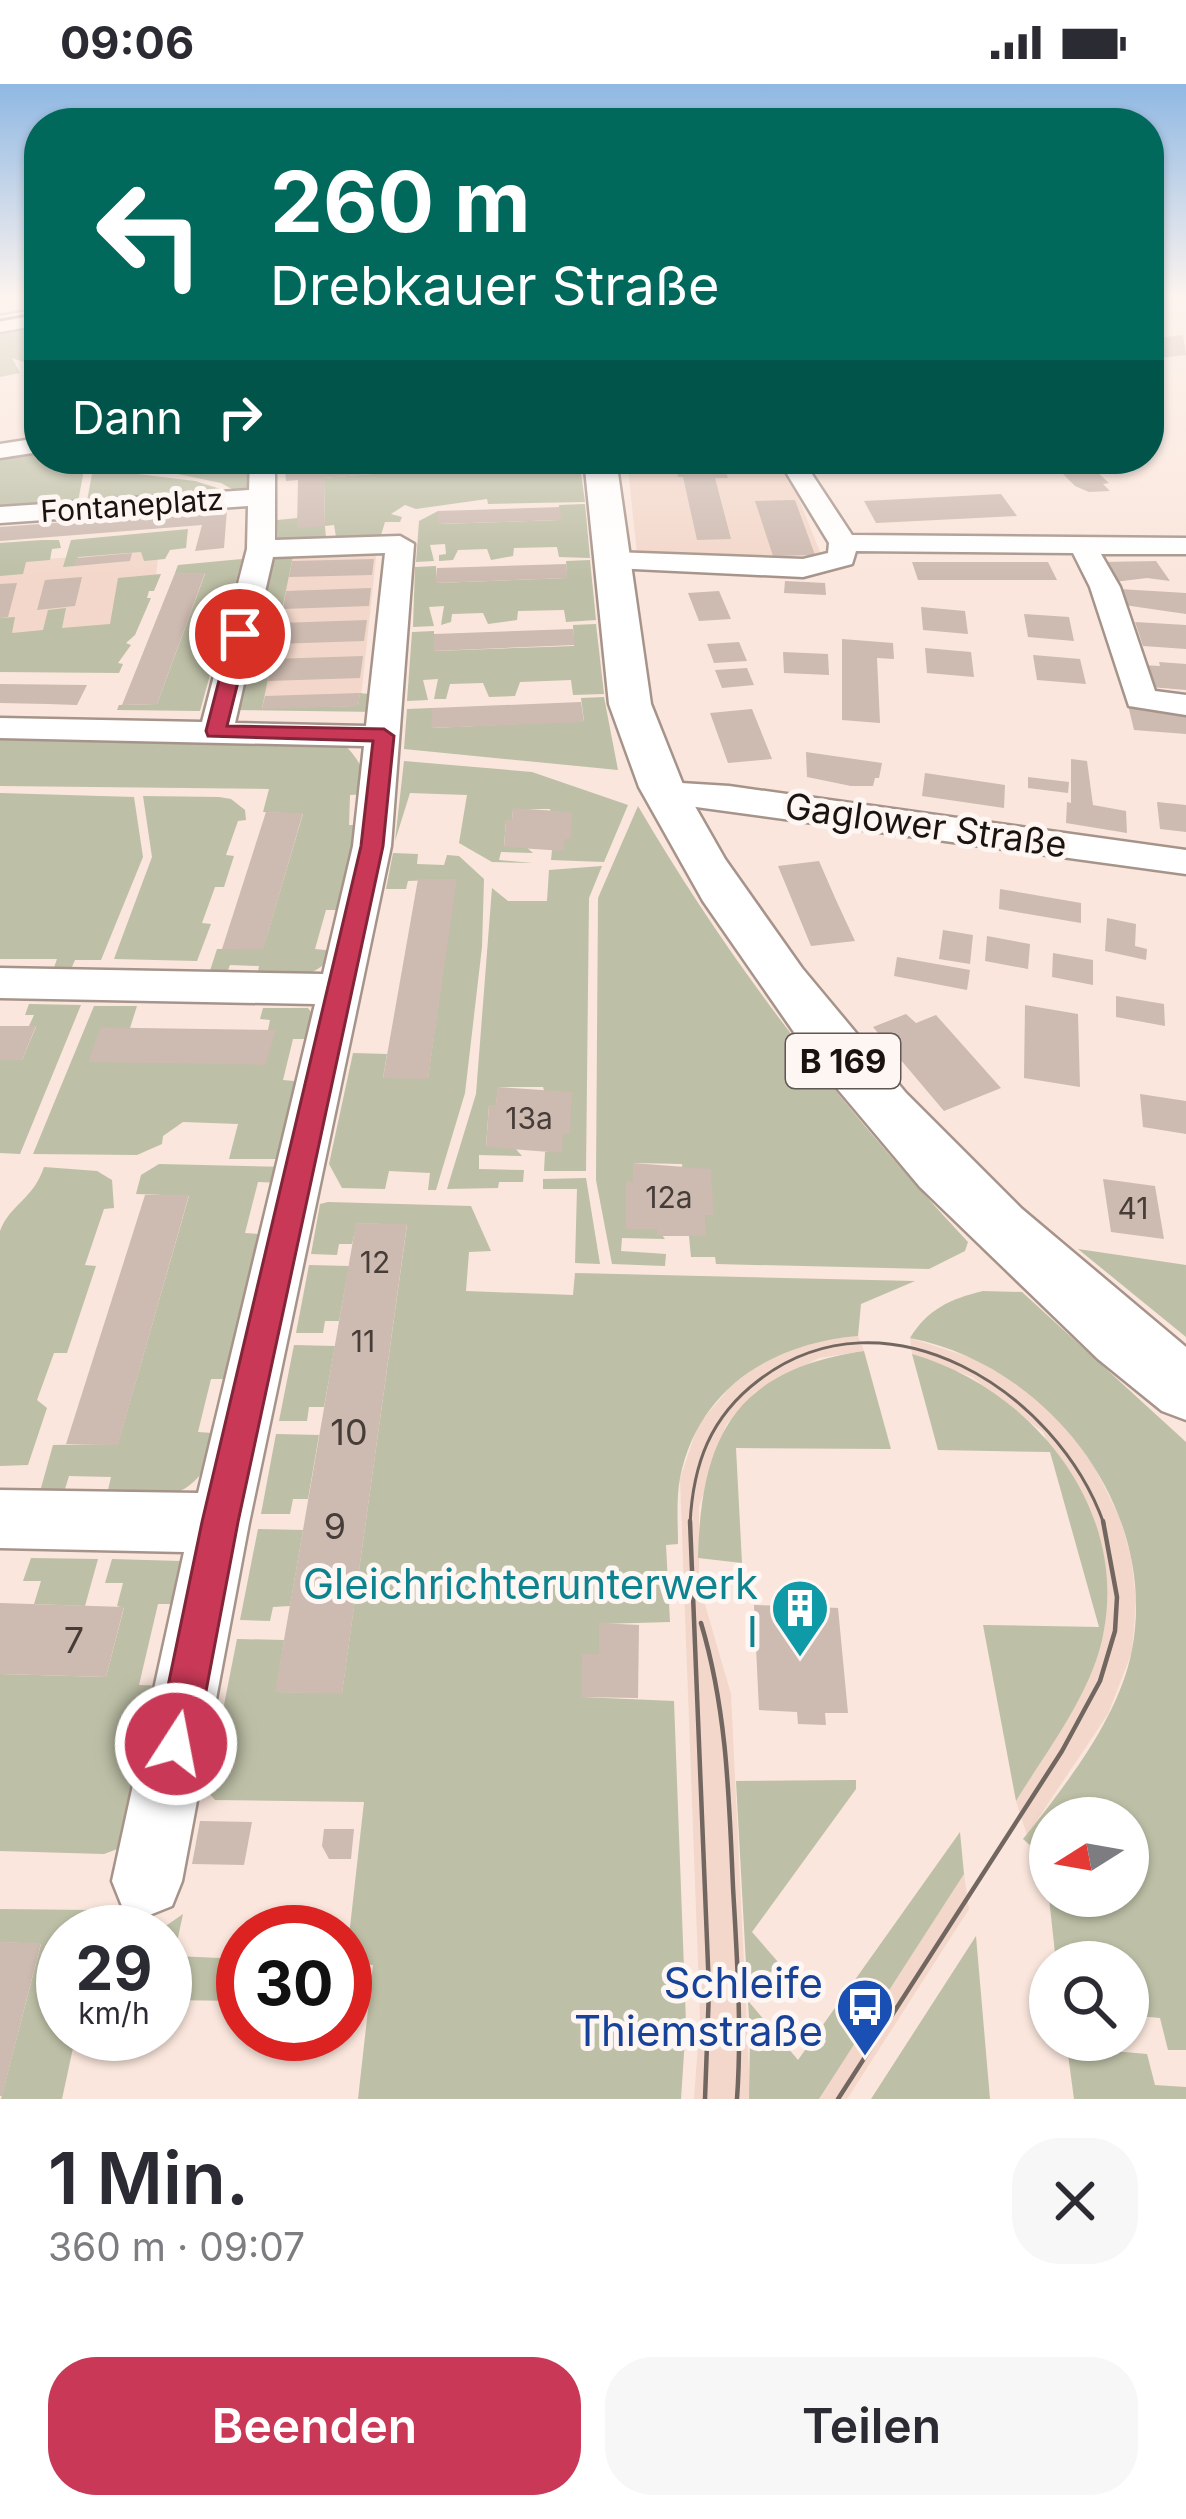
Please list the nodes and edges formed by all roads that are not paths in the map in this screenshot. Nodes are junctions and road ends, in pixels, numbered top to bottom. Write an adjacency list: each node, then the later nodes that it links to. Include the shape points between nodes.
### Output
1 (263, 474): 4 (street)
2 (602, 474): 10 (main road, B 169)
3 (799, 474): 6 (street)
4 (263, 497): 5 (street, Fontaneplatz); 9 (street)
5 (0, 515)
6 (843, 543): 7 (street); 10 (street, via 842,558 803,568)
7 (1083, 545): 8 (street); 11 (street, via 1141,699)
8 (1186, 546)
9 (261, 549): 13 (street); 14 (street, via 400,544)
10 (613, 560): 15 (main road, B 169, via 630,704)
11 (1186, 705)
12 (0, 728): 13 (street)
13 (216, 731): 14 (street)
14 (384, 736): 18 (street, via 374,833)
15 (665, 793): 16 (street, Gaglower Straße); 19 (main road, B 169, via 742,923 843,1060 1025,1250)
16 (1186, 862)
17 (0, 982): 18 (street)
18 (339, 989): 21 (street)
19 (1186, 1388)
20 (0, 1519): 21 (street)
21 (220, 1522): 22 (street)
22 (147, 1881)

